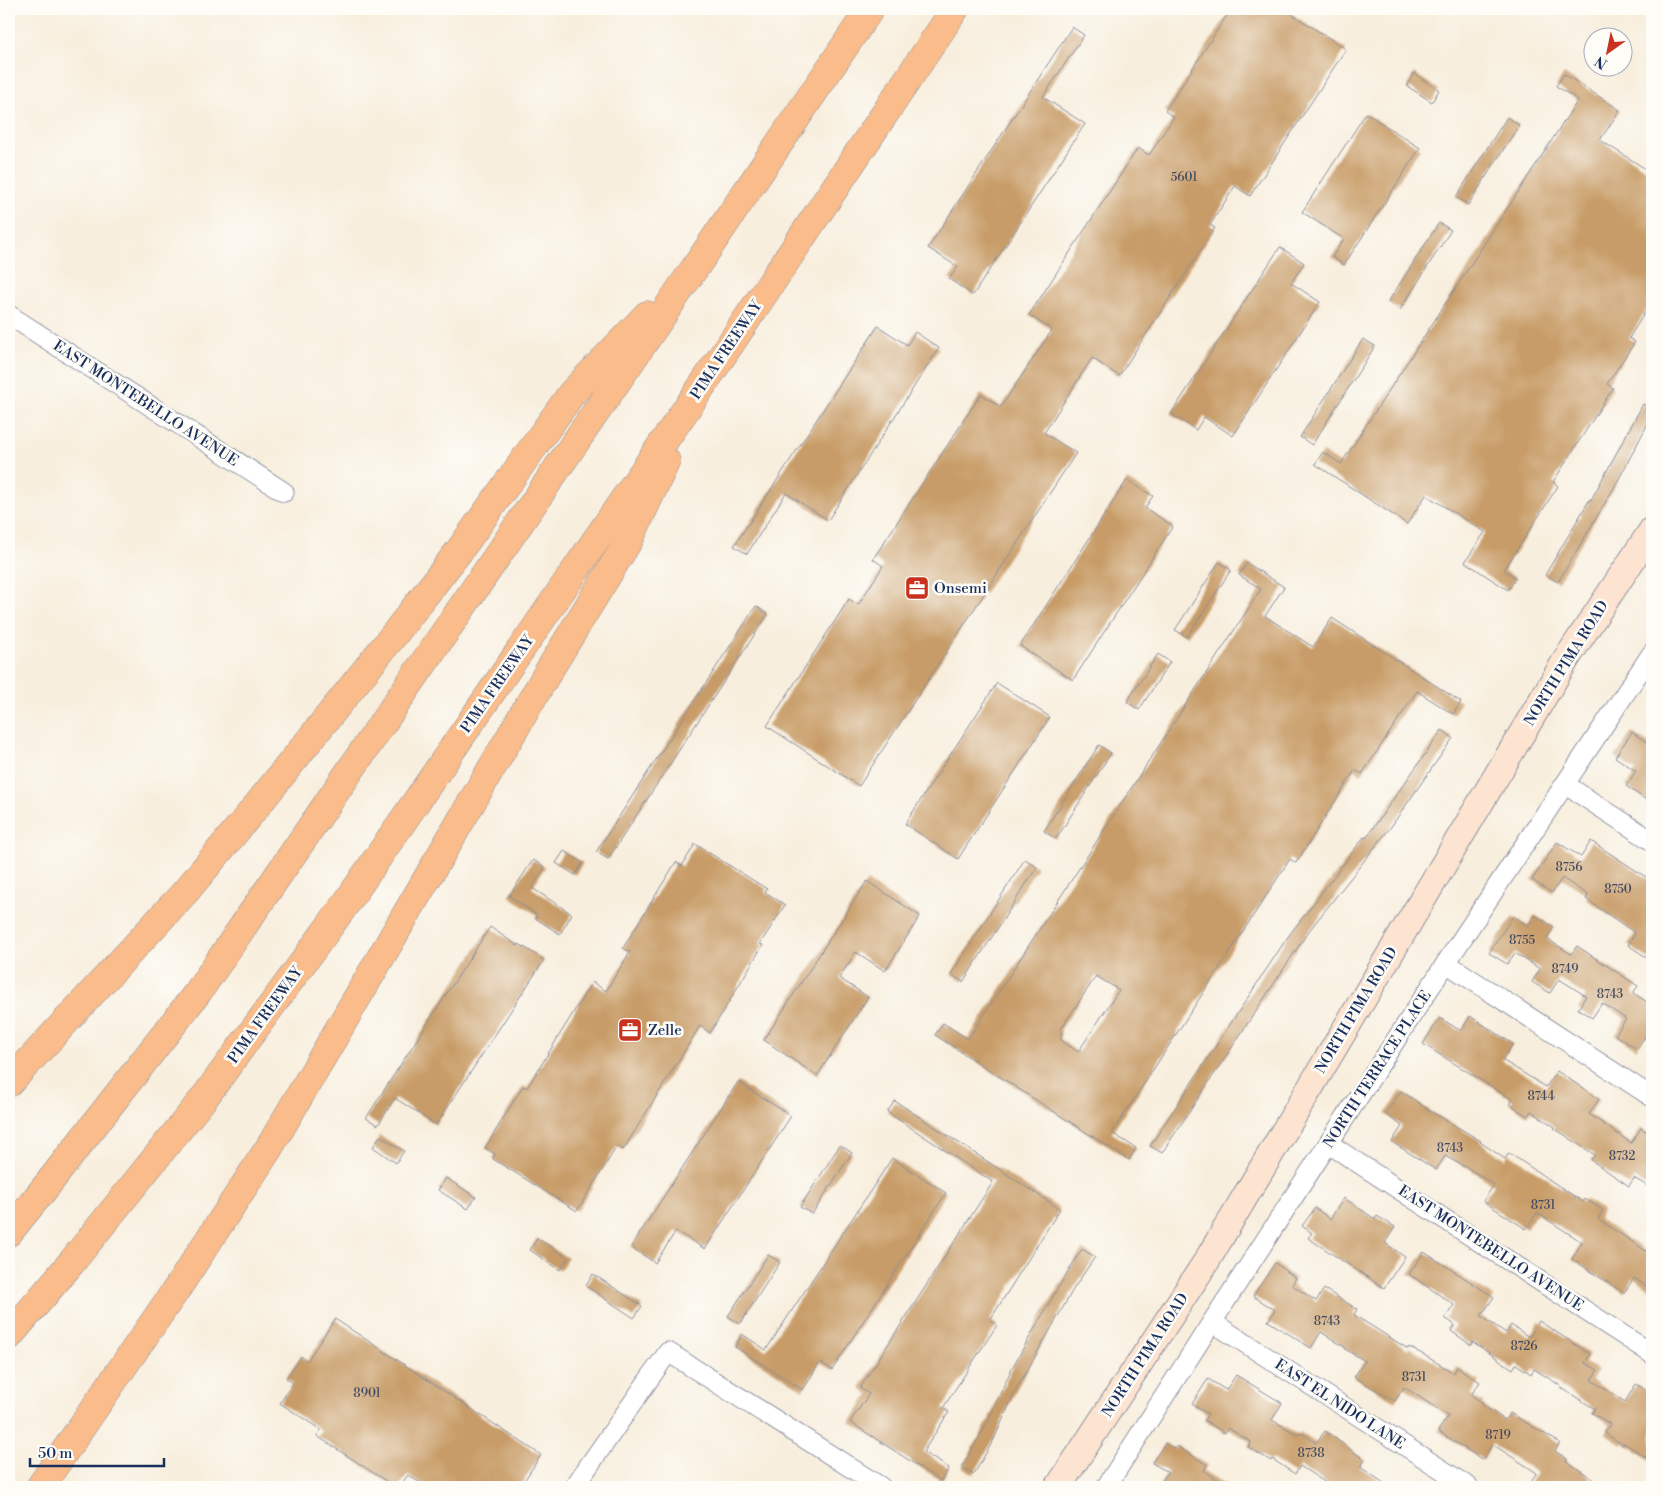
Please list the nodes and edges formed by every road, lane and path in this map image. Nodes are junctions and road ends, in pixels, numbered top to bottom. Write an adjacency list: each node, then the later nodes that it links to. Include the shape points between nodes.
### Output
1 (870, 9): 3 (highway)
2 (955, 9): 5 (highway, PIMA FREEWAY)
3 (704, 256): 12 (highway, via 572,393 458,551 255,808 186,891); 15 (highway, via 198,992)
4 (9, 315): 6 (street, EAST MONTEBELLO AVENUE)
5 (702, 386): 17 (highway, PIMA FREEWAY, via 345,905 204,1098); 19 (highway, via 629,540 297,1101 214,1234)
6 (284, 492)
7 (1652, 530): 22 (main road, NORTH PIMA ROAD, via 1558,673 1206,1262)
8 (1652, 654): 9 (street, NORTH TERRACE PLACE)
9 (1566, 785): 10 (street); 11 (street, NORTH TERRACE PLACE)
10 (1652, 841)
11 (1446, 962): 13 (street); 14 (street, NORTH TERRACE PLACE)
12 (9, 1083)
13 (1652, 1097)
14 (1329, 1144): 16 (street, NORTH TERRACE PLACE); 18 (street, EAST MONTEBELLO AVENUE)
15 (9, 1232)
16 (1212, 1322): 23 (street, NORTH TERRACE PLACE); 24 (street, EAST EL NIDO LANE)
17 (9, 1336)
18 (1652, 1354)
19 (45, 1483)
20 (574, 1487): 21 (street, via 668,1352)
21 (881, 1487)
22 (1058, 1487)
23 (1106, 1487)
24 (1469, 1487)

